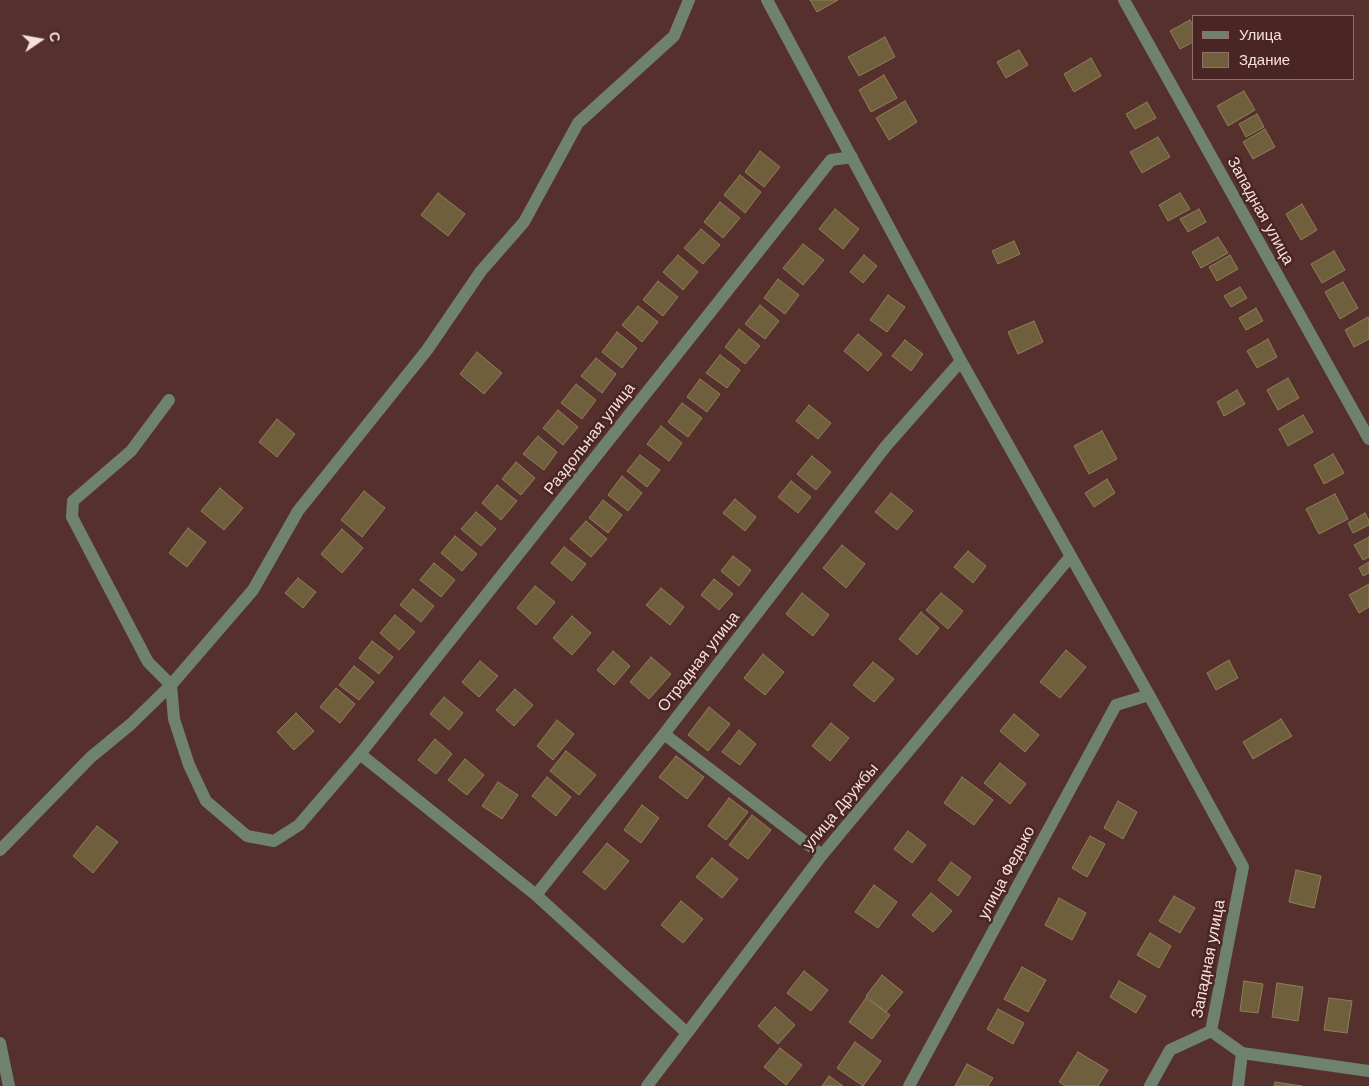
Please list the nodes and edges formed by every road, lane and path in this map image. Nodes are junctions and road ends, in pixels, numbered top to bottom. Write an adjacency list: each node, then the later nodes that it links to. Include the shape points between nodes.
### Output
1 (689, 0): 9 (street, via 674,36 578,123 524,222 481,271 427,350 298,511 253,590)
2 (767, 0): 4 (street)
3 (1124, 0): 7 (street, Западная улица)
4 (852, 157): 5 (street); 12 (street, Раздольная улица, via 831,160)
5 (961, 361): 8 (street); 11 (street, Отрадная улица, via 886,446)
6 (169, 400): 9 (street, via 132,450 73,501 72,517 148,662)
7 (1369, 439)
8 (1070, 557): 10 (street); 14 (street, улица Дружбы)
9 (171, 685): 12 (street, Раздольная улица, via 174,719 189,765 206,801 247,836 274,841 299,825); 13 (street, via 131,724 90,756)
10 (1149, 695): 16 (street, Западная улица, via 1243,867); 23 (street, улица Федько, via 1116,705)
11 (664, 734): 14 (street); 15 (street, Отрадная улица)
12 (360, 754): 15 (street)
13 (0, 850)
14 (822, 855): 17 (street, улица Дружбы)
15 (536, 895): 17 (street)
16 (1211, 1031): 19 (street); 24 (street, Западная улица, via 1170,1050)
17 (687, 1033): 22 (street, улица Дружбы)
18 (0, 1043): 21 (street)
19 (1242, 1053): 20 (street); 25 (street)
20 (1369, 1071)
21 (9, 1086)
22 (647, 1086)
23 (909, 1086)
24 (1150, 1086)
25 (1238, 1086)

